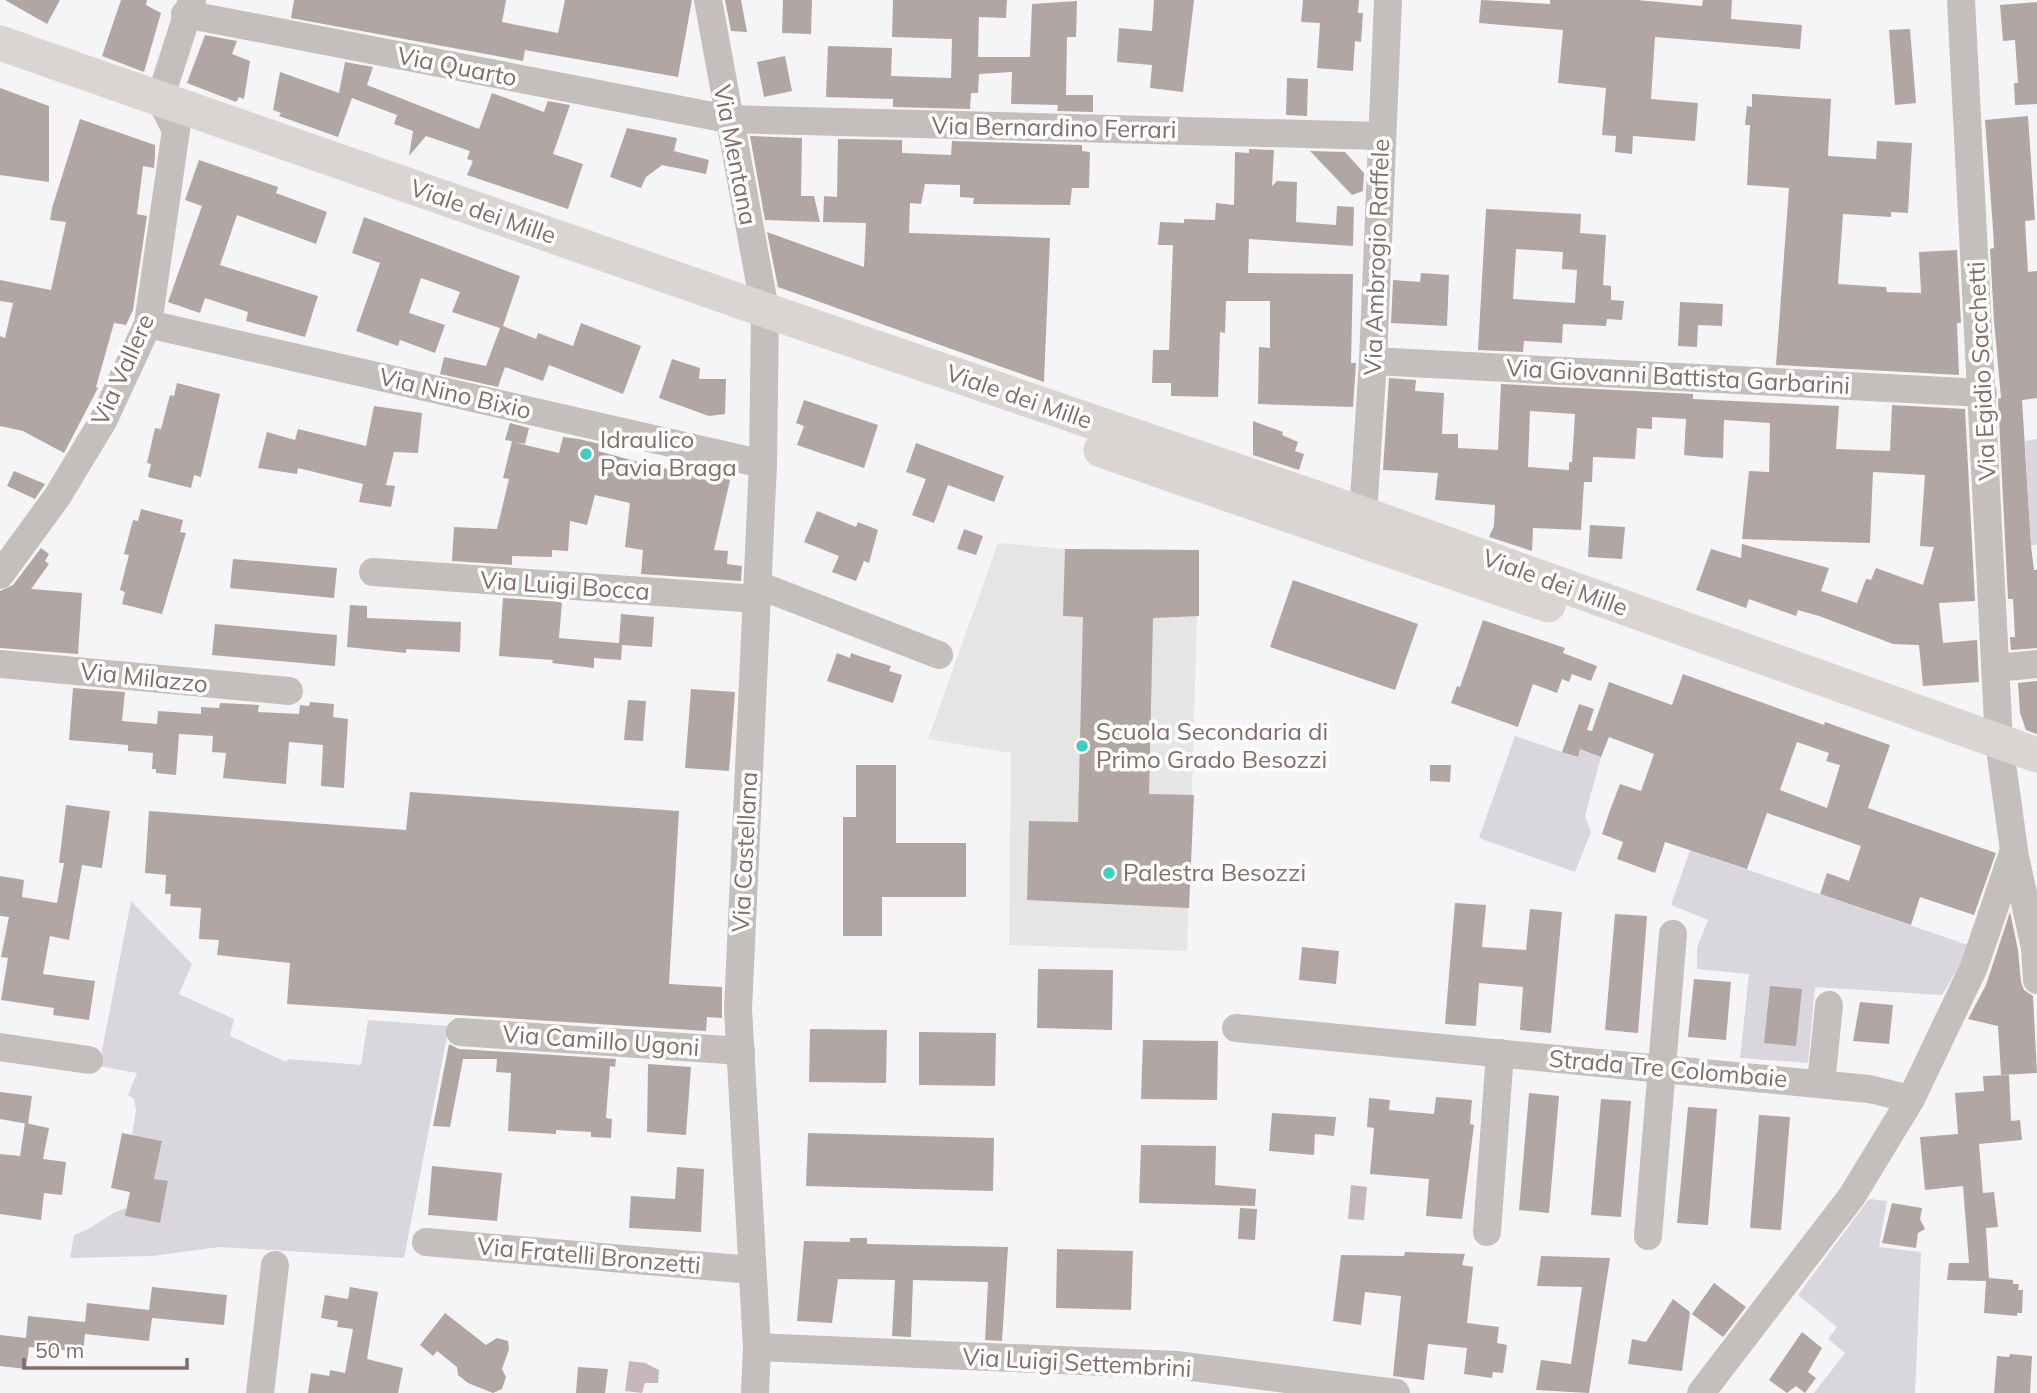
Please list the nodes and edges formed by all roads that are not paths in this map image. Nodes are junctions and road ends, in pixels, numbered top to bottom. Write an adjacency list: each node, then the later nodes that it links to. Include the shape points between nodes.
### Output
1 (708, 0): 8 (street, Via Mentana)
2 (1388, 0): 10 (street, Via Ambrogio Raffele)
3 (1961, 0): 14 (street, Via Egidio Sacchetti)
4 (188, 7): 7 (street); 8 (street, Via Quarto)
5 (0, 43): 7 (main road, Viale dei Mille)
6 (0, 69): 9 (main road, Viale dei Mille)
7 (160, 99): 9 (street); 11 (main road, Viale dei Mille)
8 (728, 119): 10 (street, Via Bernardino Ferrari); 11 (street, Via Mentana)
9 (176, 130): 11 (main road, Viale dei Mille); 12 (street, Via Vallere)
10 (1381, 136): 13 (street, Via Ambrogio Raffele)
11 (765, 323): 15 (street, Via Castellana); 16 (main road, Viale dei Mille); 25 (main road, Viale dei Mille, via 1737,669)
12 (148, 324): 15 (street, Via Nino Bixio); 18 (street, Via Vallere, via 96,432 57,498)
13 (1373, 361): 14 (street, Via Giovanni Battista Garbarini); 16 (street, Via Ambrogio Raffele)
14 (1983, 393): 23 (street, Via Egidio Sacchetti)
15 (763, 464): 19 (street, Via Castellana)
16 (1363, 514): 25 (main road, Viale dei Mille)
17 (373, 572): 19 (street, Via Luigi Bocca)
18 (0, 575)
19 (757, 592): 20 (street, Via Luigi Bocca); 35 (street, Via Castellana, via 738,1009)
20 (939, 655)
21 (0, 664): 24 (street, Via Milazzo)
22 (2037, 664): 23 (street)
23 (1997, 668): 25 (street, Via Egidio Sacchetti)
24 (289, 691)
25 (2001, 754): 26 (main road, Viale dei Mille); 27 (main road, Viale dei Mille); 28 (street)
26 (2037, 755)
27 (2037, 776)
28 (2014, 850): 30 (street, via 2035,948); 40 (street, via 1974,967)
29 (1673, 934): 38 (street)
30 (2037, 980)
31 (1829, 1005): 39 (street)
32 (1236, 1028): 36 (street, Strada Tre Colombaie)
33 (460, 1032): 35 (street, Via Camillo Ugoni)
34 (0, 1047): 37 (street)
35 (741, 1051): 45 (street, Via Castellana)
36 (1500, 1053): 38 (street, Strada Tre Colombaie); 41 (street)
37 (89, 1060)
38 (1661, 1069): 39 (street, Strada Tre Colombaie); 42 (street)
39 (1821, 1084): 40 (street, Strada Tre Colombaie)
40 (1911, 1099): 51 (street, via 1852,1196)
41 (1487, 1232)
42 (1648, 1237)
43 (426, 1242): 45 (street, Via Fratelli Bronzetti)
44 (275, 1265): 48 (street)
45 (752, 1270): 46 (street, Via Castellana)
46 (757, 1348): 47 (street, Via Luigi Settembrini, via 1176,1366); 49 (street, Via Castellana)
47 (1313, 1388): 50 (street, Via Luigi Settembrini)
48 (260, 1393)
49 (755, 1393)
50 (1396, 1393)
51 (1701, 1393)

